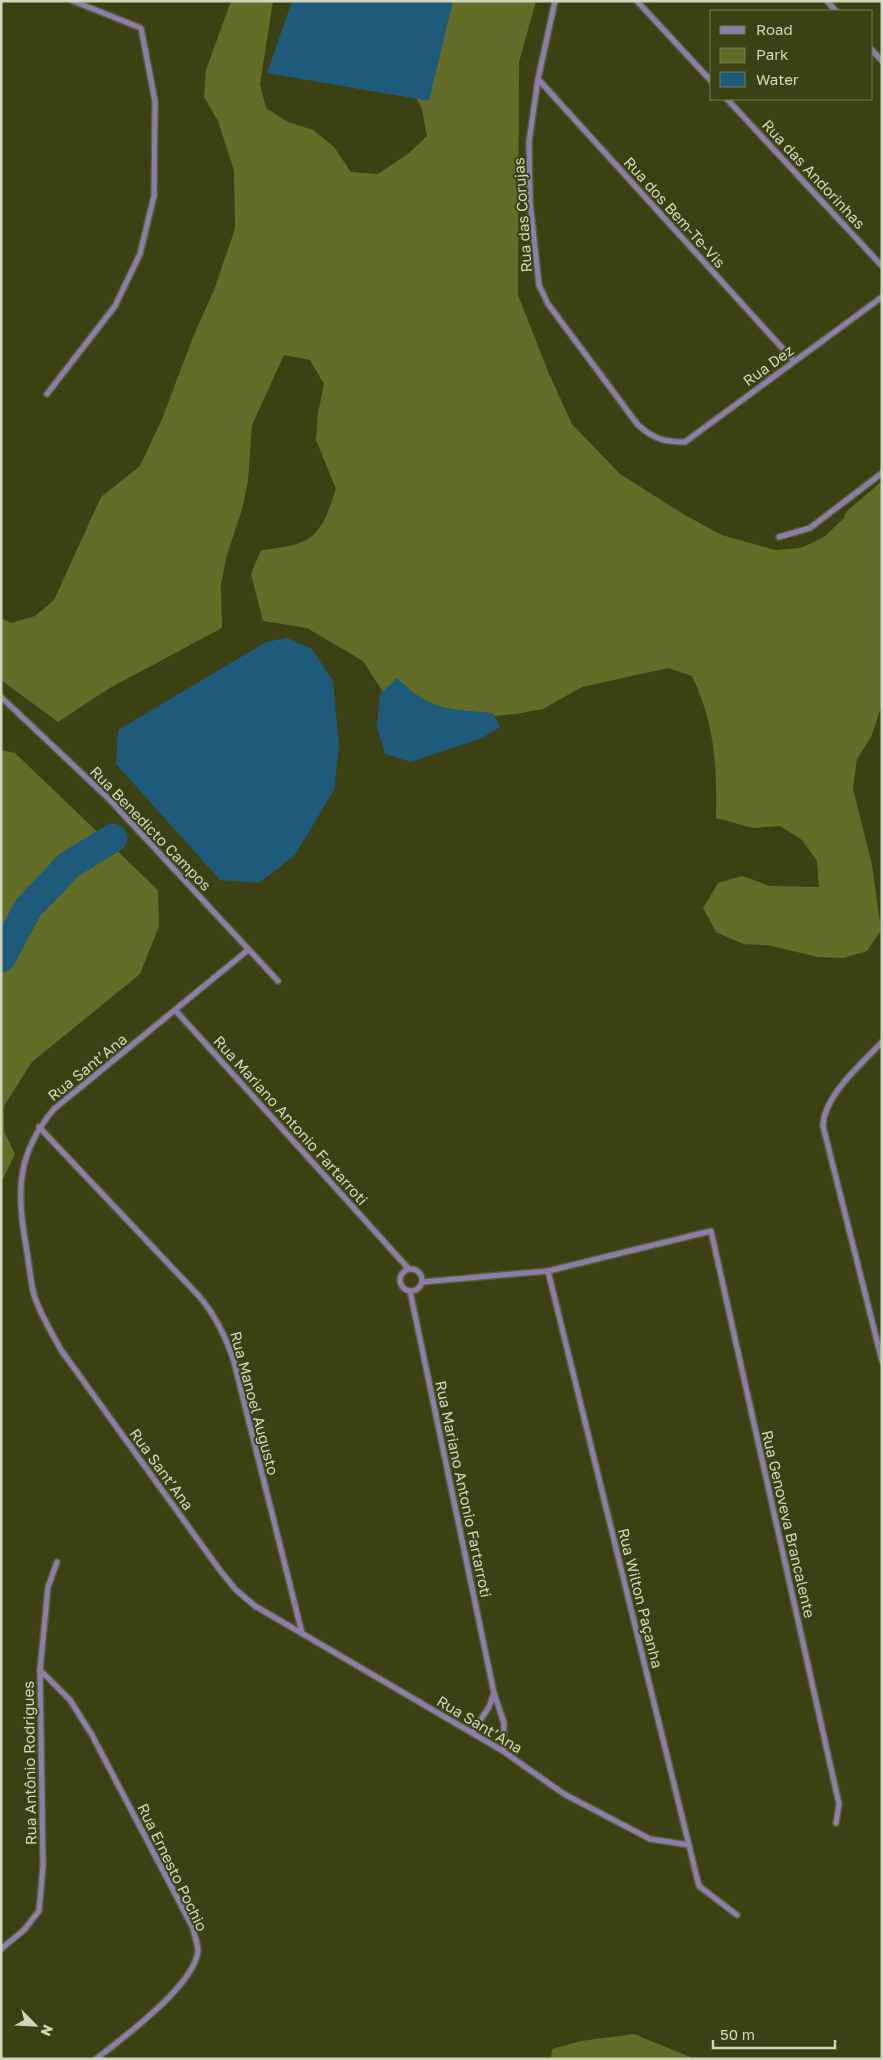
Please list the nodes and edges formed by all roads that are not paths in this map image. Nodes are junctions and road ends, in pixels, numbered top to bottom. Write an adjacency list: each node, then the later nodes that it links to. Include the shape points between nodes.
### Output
1 (73, 1): 12 (street, via 141,28 155,101 154,196 140,254 115,306)
2 (555, 1): 6 (street, Rua das Corujas)
3 (637, 1): 7 (street)
4 (873, 51): 5 (street)
5 (882, 61)
6 (538, 79): 11 (street, Rua dos Bem-Te-Vis); 13 (street, Rua das Corujas, via 529,151 530,202 539,285 548,304 638,425 652,437)
7 (710, 80)
8 (728, 100): 9 (street, Rua das Andorinhas)
9 (882, 266)
10 (882, 297): 11 (street, Rua Dez)
11 (794, 362): 13 (street, Rua Dez, via 684,442)
12 (47, 394)
13 (666, 442)
14 (882, 473): 15 (street, via 810,528)
15 (779, 537)
16 (1, 697): 17 (street, Rua Benedicto Campos, via 109,799)
17 (248, 950): 18 (street, Rua Benedicto Campos); 19 (street, Rua Sant’Ana)
18 (278, 981)
19 (176, 1011): 21 (street, Rua Sant’Ana, via 54,1109); 22 (street, Rua Mariano Antonio Fartarroti)
20 (882, 1042): 26 (street, via 830,1101 824,1113 823,1126)
21 (39, 1127): 28 (street, Rua Manoel Augusto, via 198,1296 223,1331 233,1358); 28 (street, Rua Sant’Ana, via 21,1172 21,1216 34,1295 56,1342 236,1590 255,1606)
22 (408, 1268): 24 (street, via 418,1270); 25 (street, via 399,1280 405,1290)
23 (548, 1271): 24 (street); 33 (street, Rua Genoveva Brancalente, via 711,1232 839,1804); 34 (street, Rua Wilton Paçanha)
24 (422, 1282): 25 (street, via 418,1289)
25 (410, 1291): 30 (street, Rua Mariano Antonio Fartarroti)
26 (882, 1361)
27 (57, 1562): 29 (street, Rua Antônio Rodrigues, via 45,1601)
28 (302, 1633): 31 (street, Rua Sant’Ana)
29 (40, 1670): 36 (street, Rua Antônio Rodrigues, via 43,1866 39,1911 24,1930); 37 (street, Rua Ernesto Pochio, via 70,1700 92,1734 193,1928 198,1950 191,1972 164,2002)
30 (494, 1693): 31 (street, via 490,1706); 32 (street, Rua Mariano Antonio Fartarroti, via 504,1723)
31 (472, 1733): 32 (street, Rua Sant’Ana)
32 (503, 1752): 34 (street, Rua Sant’Ana, via 564,1794 650,1839)
33 (836, 1823)
34 (689, 1845): 35 (street, Rua Wilton Paçanha, via 699,1886)
35 (736, 1914)
36 (1, 1949)
37 (96, 2059)

